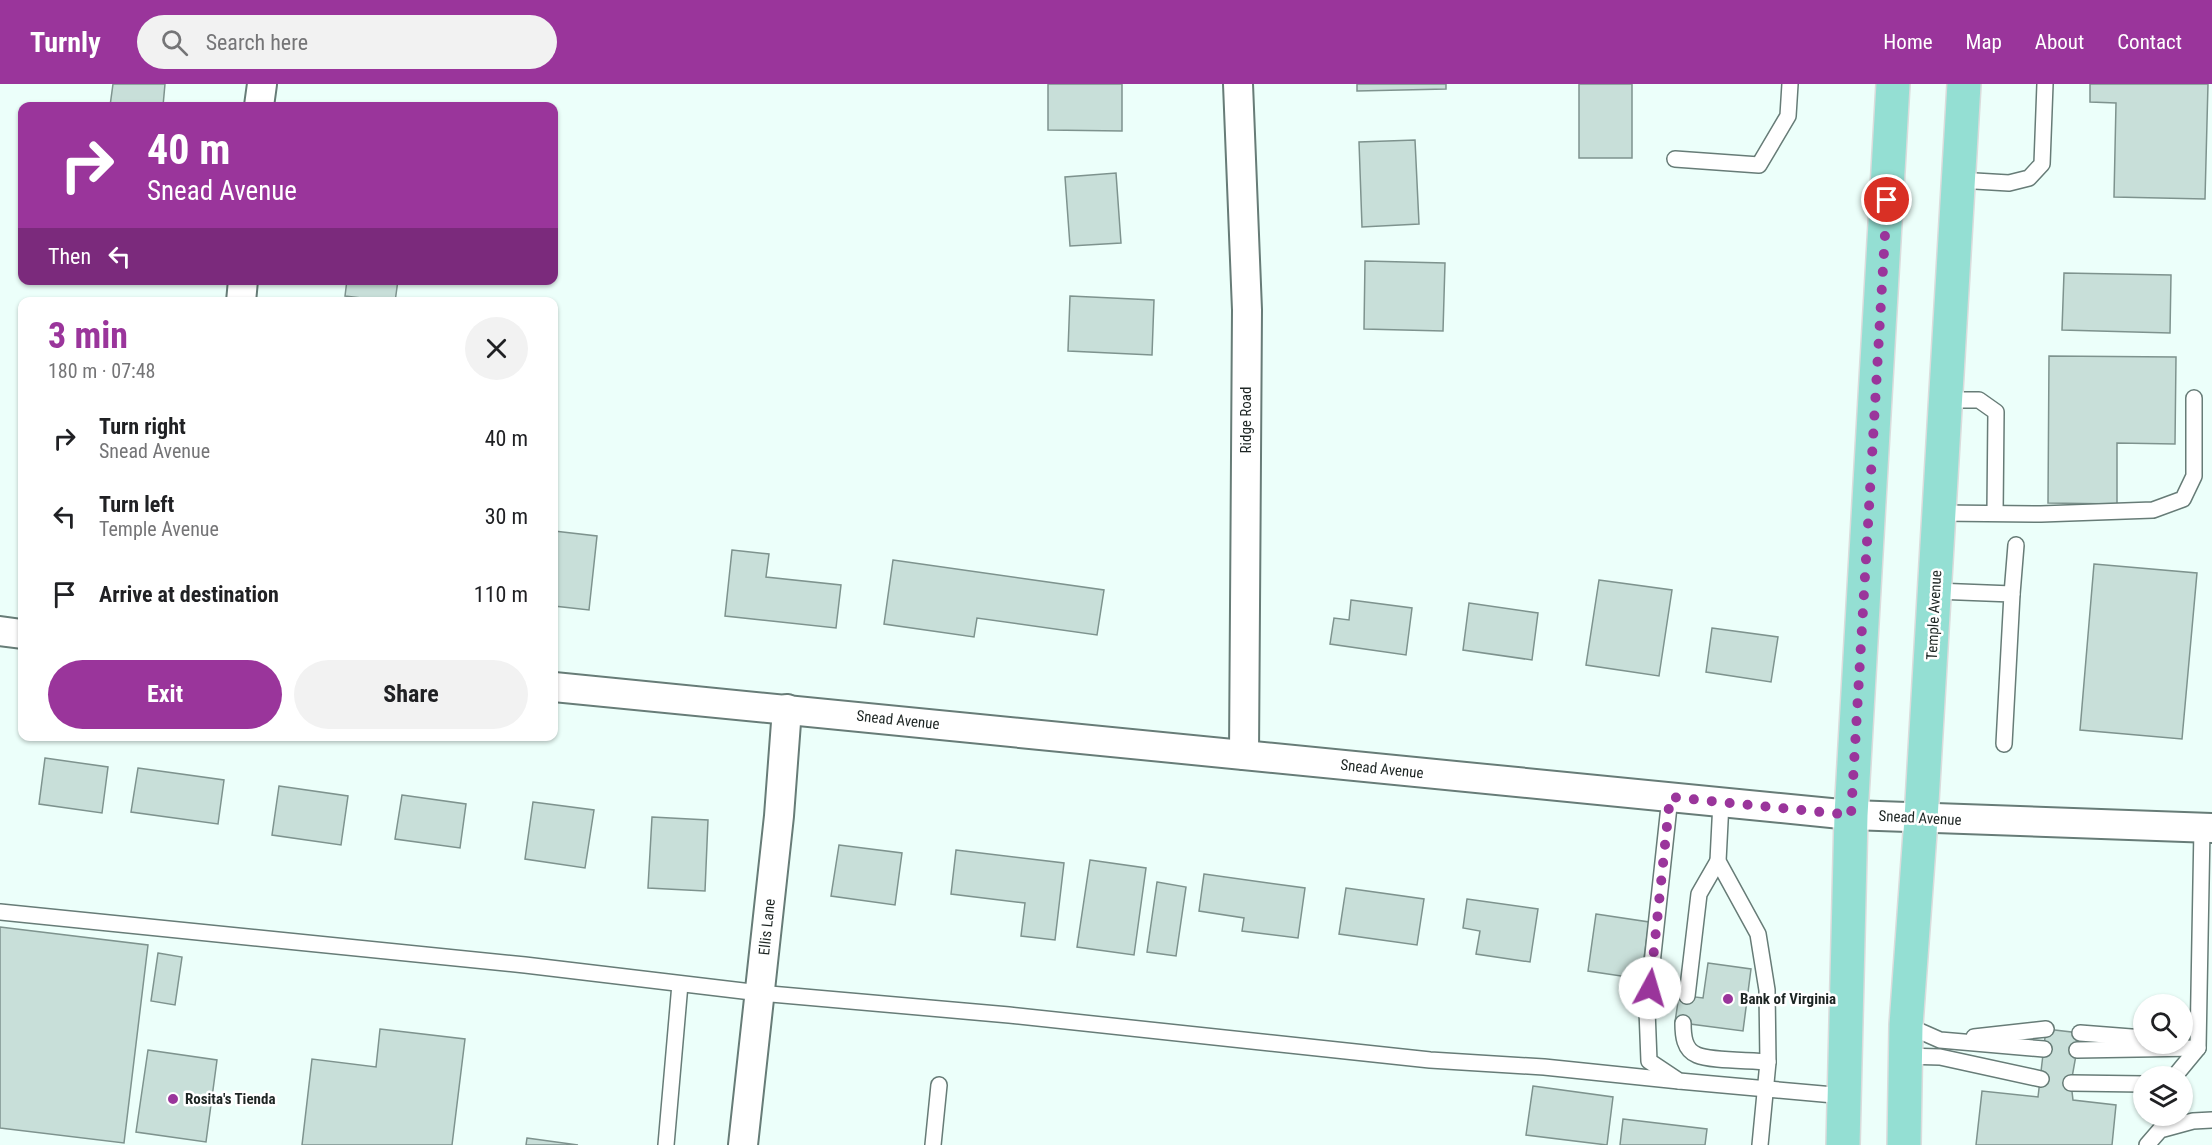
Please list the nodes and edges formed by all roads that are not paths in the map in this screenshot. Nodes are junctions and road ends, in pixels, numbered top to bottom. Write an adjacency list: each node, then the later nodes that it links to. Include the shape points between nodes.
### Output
1 (262, 84): 7 (street)
2 (1238, 84): 22 (street, Ridge Road, via 1247,310)
3 (1790, 84): 8 (lane, via 1788,116 1759,165)
4 (1893, 84): 25 (main road)
5 (1964, 84): 9 (main road, Temple Avenue)
6 (2045, 84): 9 (lane, via 2043,164 2029,178 2009,183)
7 (260, 102)
8 (1675, 159)
9 (1958, 180): 11 (main road, Temple Avenue)
10 (2194, 398): 13 (lane, via 2194,476 2183,499 2153,510)
11 (1946, 400): 12 (main road, Temple Avenue); 13 (lane, via 1979,400 1996,412)
12 (1939, 513): 13 (lane); 15 (main road, Temple Avenue)
13 (1995, 513)
14 (2016, 545): 16 (lane)
15 (1935, 591): 16 (lane); 26 (main road, Temple Avenue)
16 (2012, 594): 21 (lane)
17 (0, 631): 18 (street)
18 (18, 633)
19 (558, 687): 20 (street, Snead Avenue)
20 (787, 709): 22 (street, Snead Avenue); 31 (street, Ellis Lane)
21 (2004, 744)
22 (1244, 755): 23 (street, Snead Avenue)
23 (1670, 797): 24 (street, Snead Avenue); 45 (lane, via 1647,1010 1649,1061)
24 (1721, 802): 25 (street, Snead Avenue); 28 (lane)
25 (1851, 815): 26 (street, Snead Avenue); 50 (main road)
26 (1922, 819): 27 (street, Snead Avenue); 38 (main road, Temple Avenue)
27 (2207, 828): 39 (lane)
28 (1718, 861): 32 (lane, via 1699,894); 43 (lane, via 1758,934 1767,990)
29 (0, 912): 30 (lane)
30 (680, 984): 31 (lane); 52 (lane)
31 (760, 993): 45 (lane); 53 (street, Ellis Lane)
32 (1687, 996)
33 (1683, 1023): 43 (lane, via 1686,1042 1698,1056)
34 (2046, 1029): 37 (lane)
35 (2080, 1033): 36 (lane)
36 (2133, 1037)
37 (1940, 1040): 38 (lane); 41 (lane)
38 (1906, 1041): 44 (lane, via 1940,1057); 57 (main road, Temple Avenue)
39 (2193, 1043)
40 (2133, 1047): 42 (lane)
41 (2044, 1049)
42 (2077, 1050)
43 (1768, 1062): 49 (lane)
44 (2041, 1079)
45 (1679, 1081): 49 (lane)
46 (2071, 1083): 47 (lane)
47 (2133, 1084)
48 (939, 1085): 54 (lane)
49 (1765, 1087): 50 (lane); 55 (lane)
50 (1845, 1095): 56 (main road)
51 (2212, 1120): 58 (lane, via 2160,1130)
52 (666, 1145)
53 (743, 1145)
54 (933, 1145)
55 (1760, 1145)
56 (1844, 1145)
57 (1904, 1145)
58 (2147, 1145)

